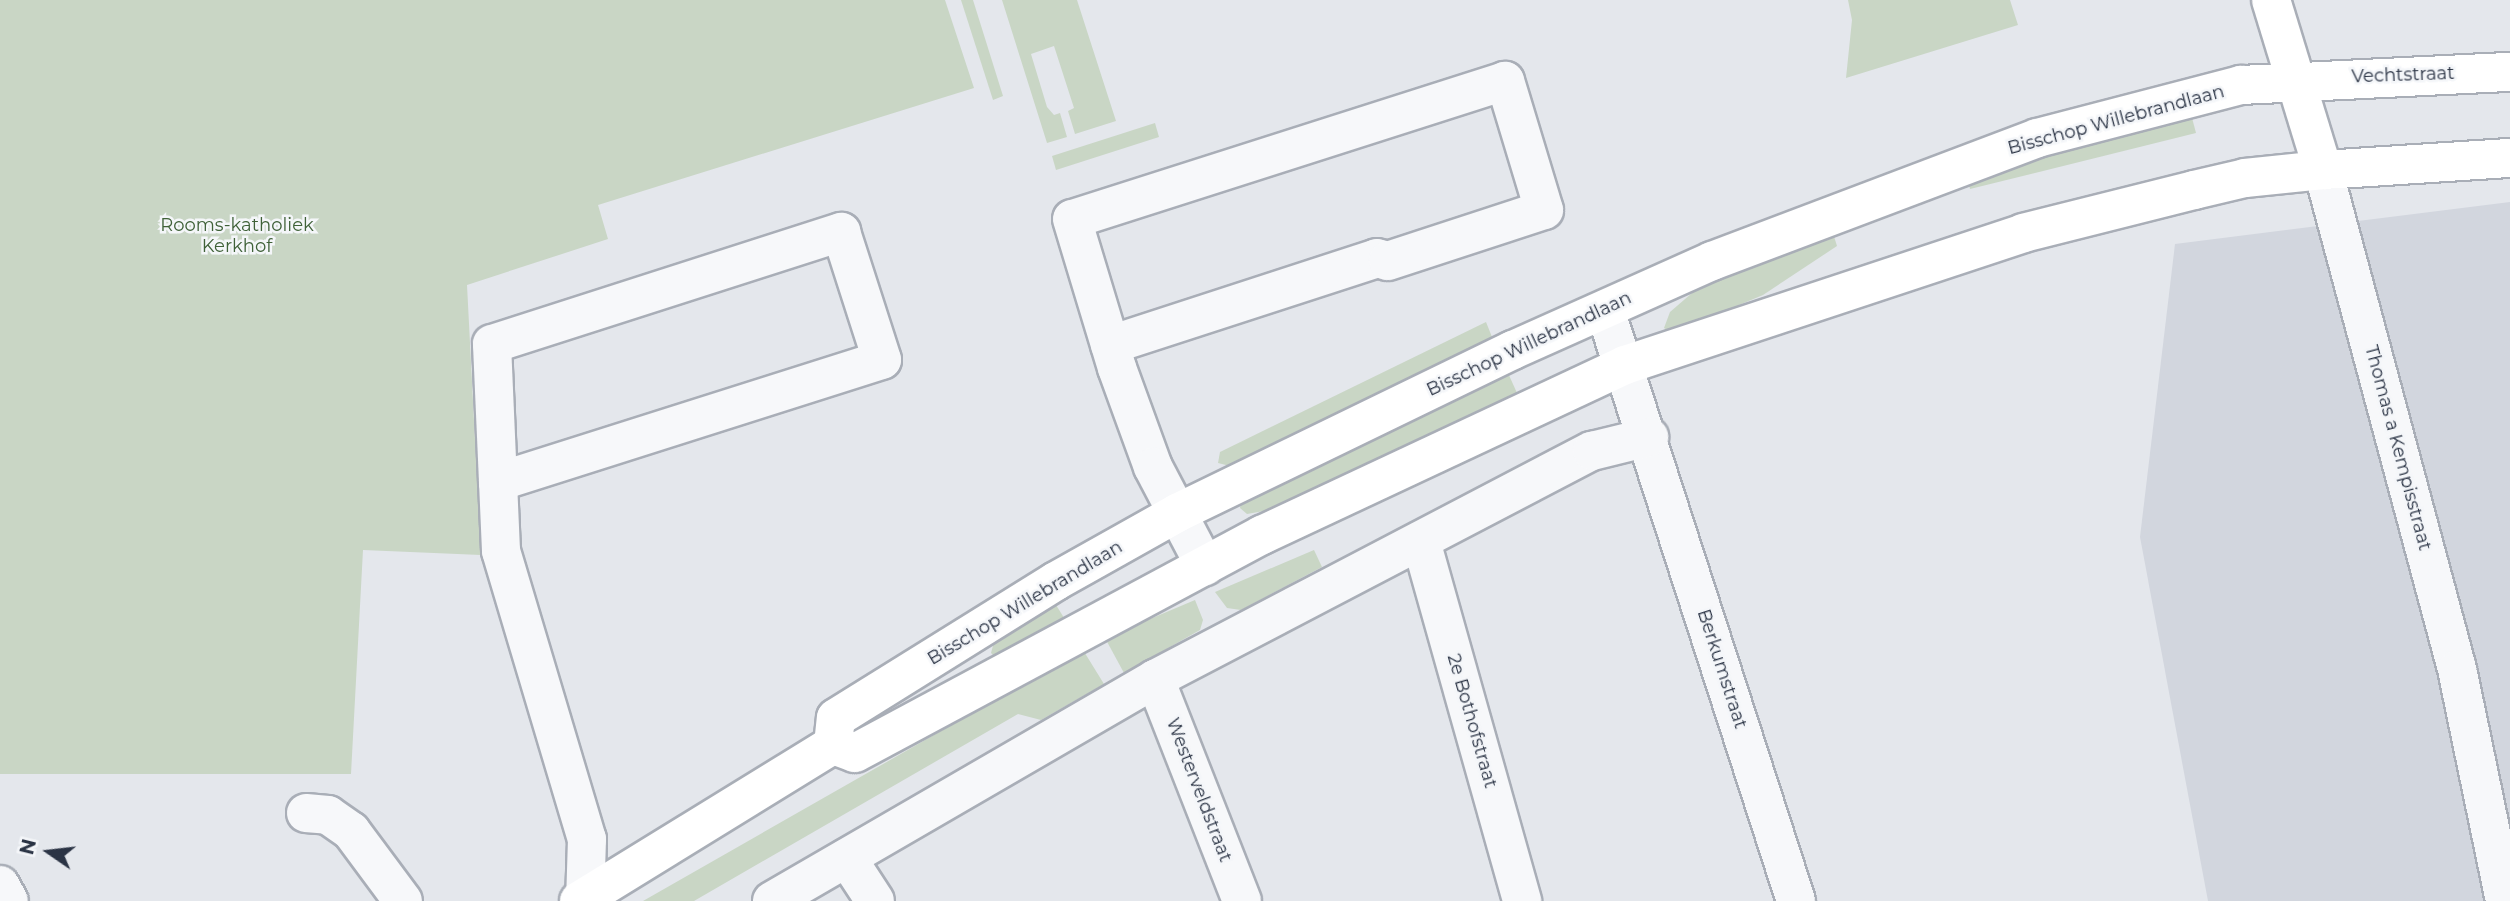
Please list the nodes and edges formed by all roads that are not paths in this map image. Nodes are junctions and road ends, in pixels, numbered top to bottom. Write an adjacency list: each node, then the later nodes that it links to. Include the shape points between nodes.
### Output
1 (2272, 0): 3 (main road, Thomas a Kempisstraat)
2 (2510, 72): 3 (main road, Vechtstraat)
3 (2296, 79): 5 (main road, Thomas a Kempisstraat); 6 (main road, Bisschop Willebrandlaan, via 2241,85 2037,138 1712,261)
4 (2510, 158): 5 (main road)
5 (2323, 170): 8 (main road, via 2245,178 2023,233); 27 (street, Thomas a Kempisstraat, via 2457,669)
6 (1605, 310): 8 (street, Berkumstraat); 11 (main road, Bisschop Willebrandlaan)
7 (1110, 345): 7 (street, via 1072,219 1505,82 1544,210 1388,261 1377,258); 11 (street)
8 (1625, 365): 9 (street, Berkumstraat); 13 (main road, via 1451,444)
9 (1649, 437): 12 (street, via 1592,452); 26 (street, Berkumstraat)
10 (498, 482): 10 (street, via 882,360 841,232 492,344); 19 (street, via 501,551 587,839)
11 (1177, 513): 13 (street); 15 (main road, Bisschop Willebrandlaan, via 836,718)
12 (1421, 541): 14 (street); 25 (street, 2e Bothofstraat)
13 (1205, 566): 15 (main road, via 855,753)
14 (1155, 679): 17 (street); 24 (street, Westerveldstraat)
15 (833, 745): 19 (main road)
16 (306, 813): 21 (street, via 328,815 351,831)
17 (847, 858): 22 (street); 23 (street)
18 (0, 885): 20 (street)
19 (582, 900)
20 (9, 901)
21 (403, 901)
22 (772, 901)
23 (875, 901)
24 (1242, 901)
25 (1522, 901)
26 (1796, 901)
27 (2505, 901)

